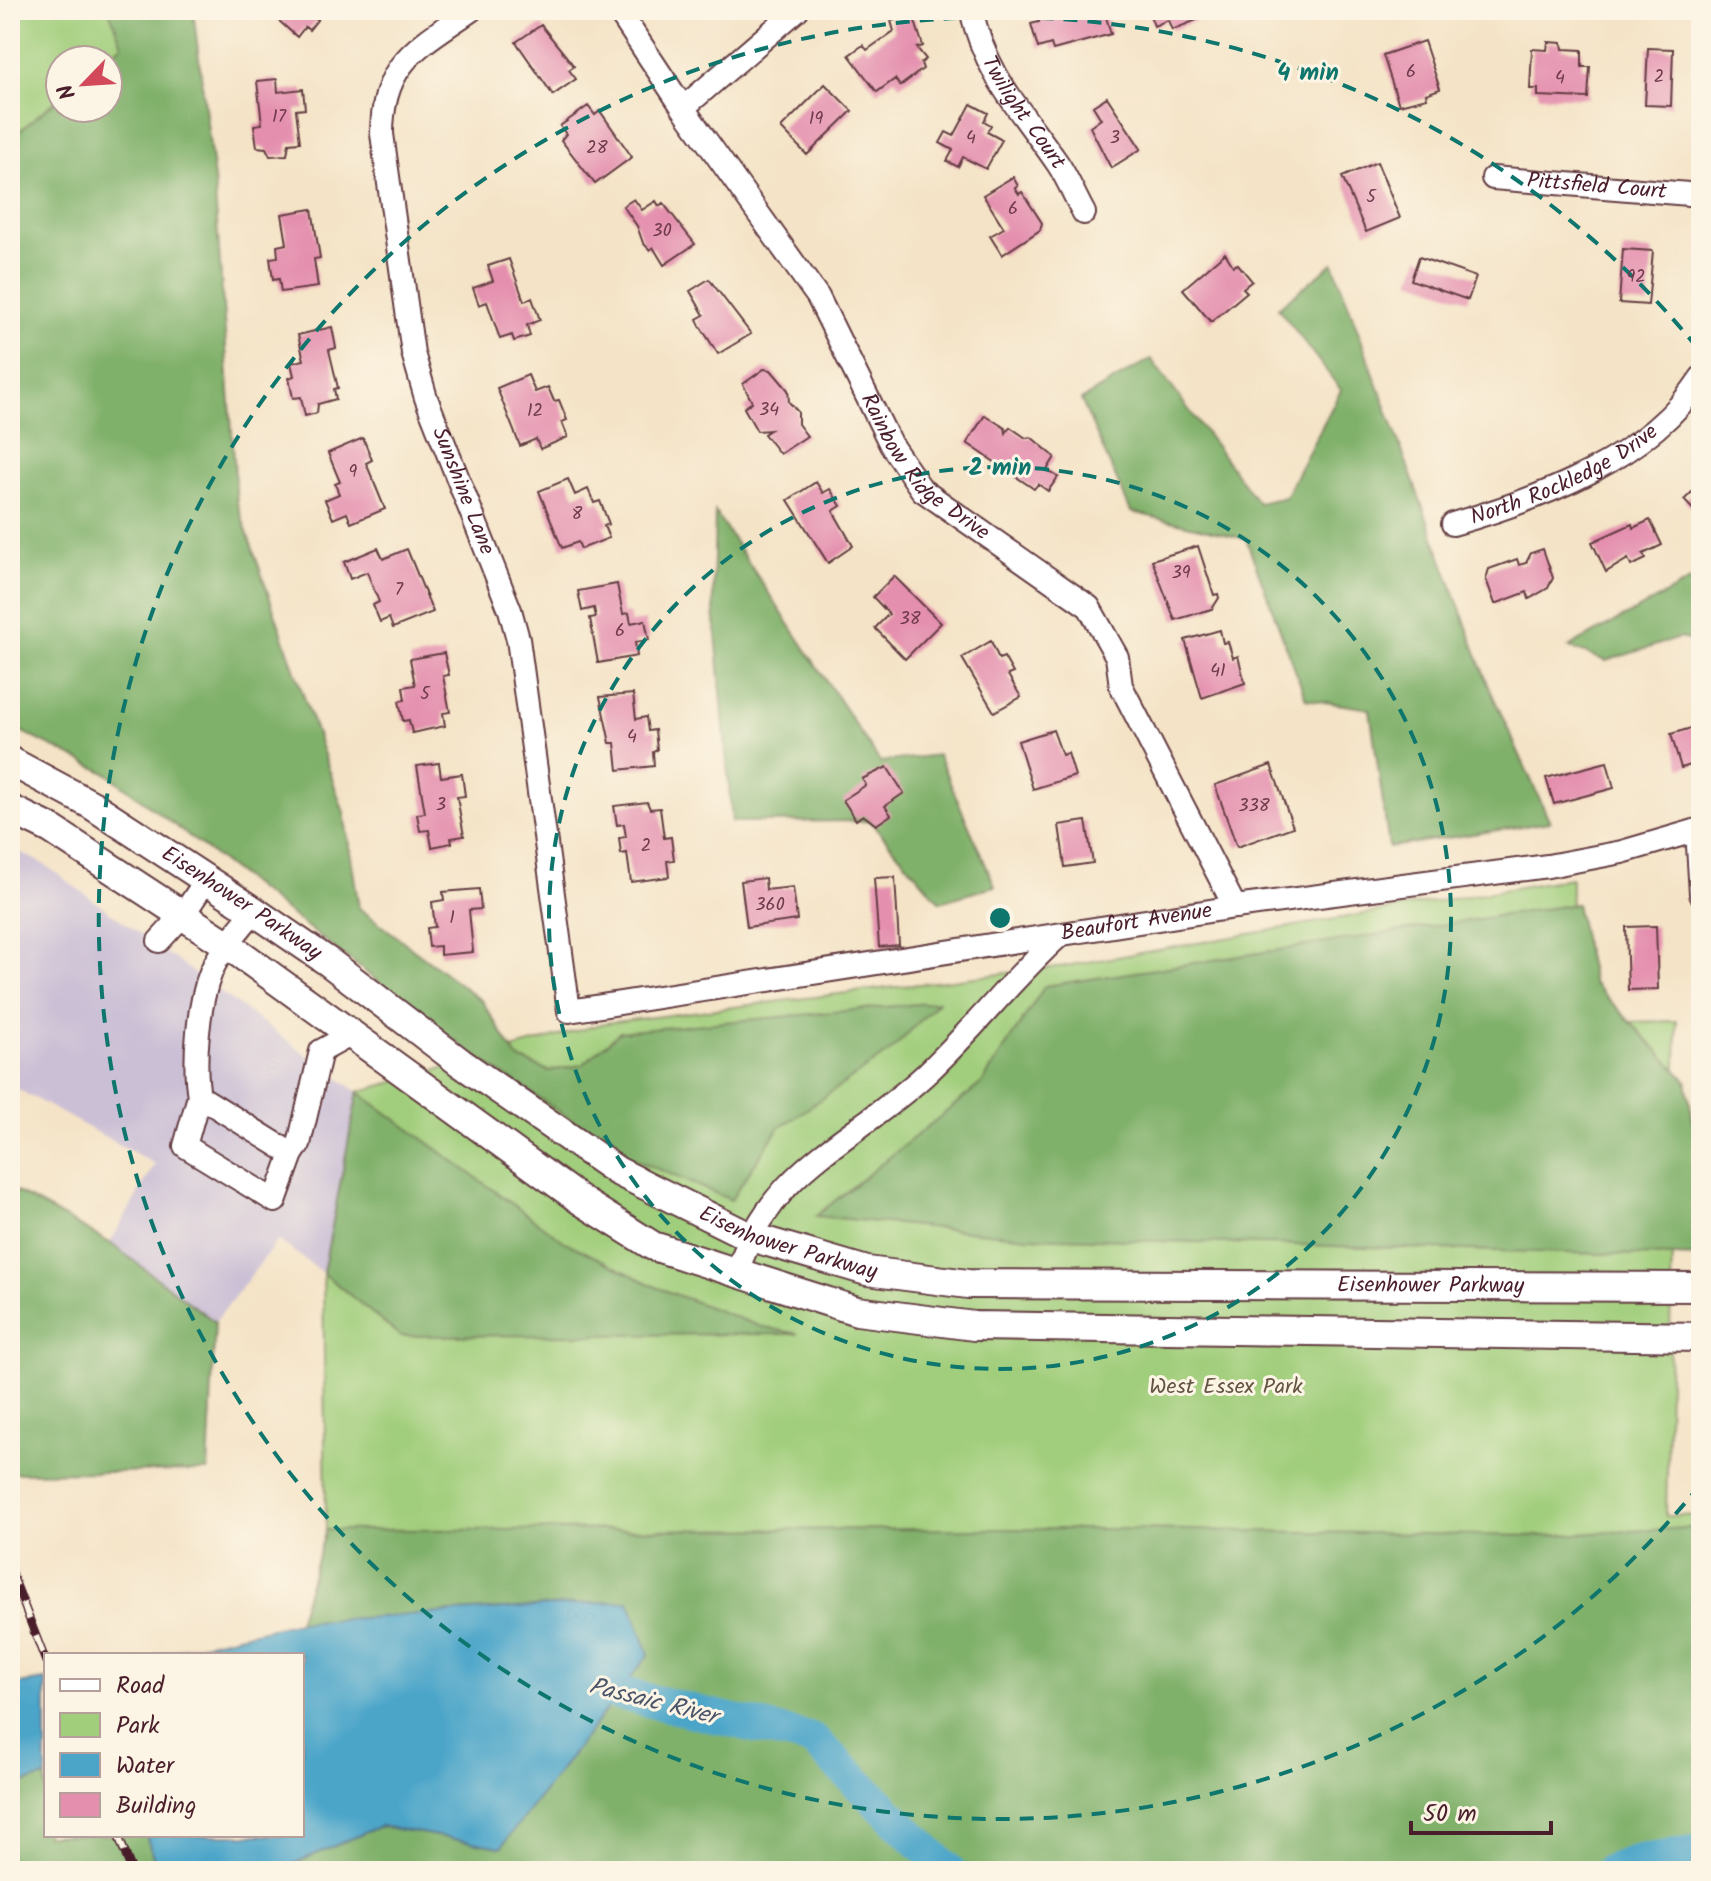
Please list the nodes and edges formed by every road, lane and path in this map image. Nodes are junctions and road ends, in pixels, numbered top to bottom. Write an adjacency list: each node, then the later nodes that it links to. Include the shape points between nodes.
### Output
1 (471, 10): 22 (street, Sunshine Lane, via 410,52 396,68 383,101 382,134 413,353 518,639)
2 (618, 10): 5 (street, Rainbow Ridge Drive)
3 (797, 10): 5 (street)
4 (971, 10): 8 (street, Twilight Court, via 986,60 1005,96 1059,166)
5 (683, 108): 16 (street, Rainbow Ridge Drive, via 818,297 891,445 922,490 1089,607 1117,657 1121,686)
6 (1493, 178): 7 (street, Pittsfield Court)
7 (1701, 195)
8 (1084, 213)
9 (1701, 378): 10 (street, North Rockledge Drive, via 1651,433 1600,466 1506,508)
10 (1453, 524)
11 (10, 761): 14 (main road, Eisenhower Parkway, via 92,805)
12 (10, 809): 18 (main road, Eisenhower Parkway, via 51,829)
13 (1699, 830): 15 (street); 16 (street, Beaufort Avenue, via 1548,866)
14 (206, 880): 17 (main road, Eisenhower Parkway); 18 (street)
15 (1701, 894)
16 (1235, 907): 19 (street, Beaufort Avenue)
17 (254, 911): 21 (street); 26 (main road, Eisenhower Parkway, via 617,1171)
18 (183, 915): 20 (street); 21 (main road, Eisenhower Parkway)
19 (1058, 937): 22 (street, Beaufort Avenue); 26 (street, via 925,1074 809,1163)
20 (159, 941)
21 (228, 945): 23 (main road, Eisenhower Parkway); 24 (street, via 210,975 199,1034)
22 (569, 1011)
23 (352, 1034): 25 (street, via 321,1051 299,1144); 27 (main road, Eisenhower Parkway, via 583,1202 653,1246)
24 (199, 1096): 25 (street); 25 (street, via 185,1146 275,1201)
25 (292, 1154)
26 (748, 1236): 27 (street); 28 (main road, Eisenhower Parkway, via 867,1271 968,1284)
27 (736, 1275): 29 (main road, Eisenhower Parkway, via 857,1311 974,1326)
28 (1701, 1287)
29 (1701, 1337)

